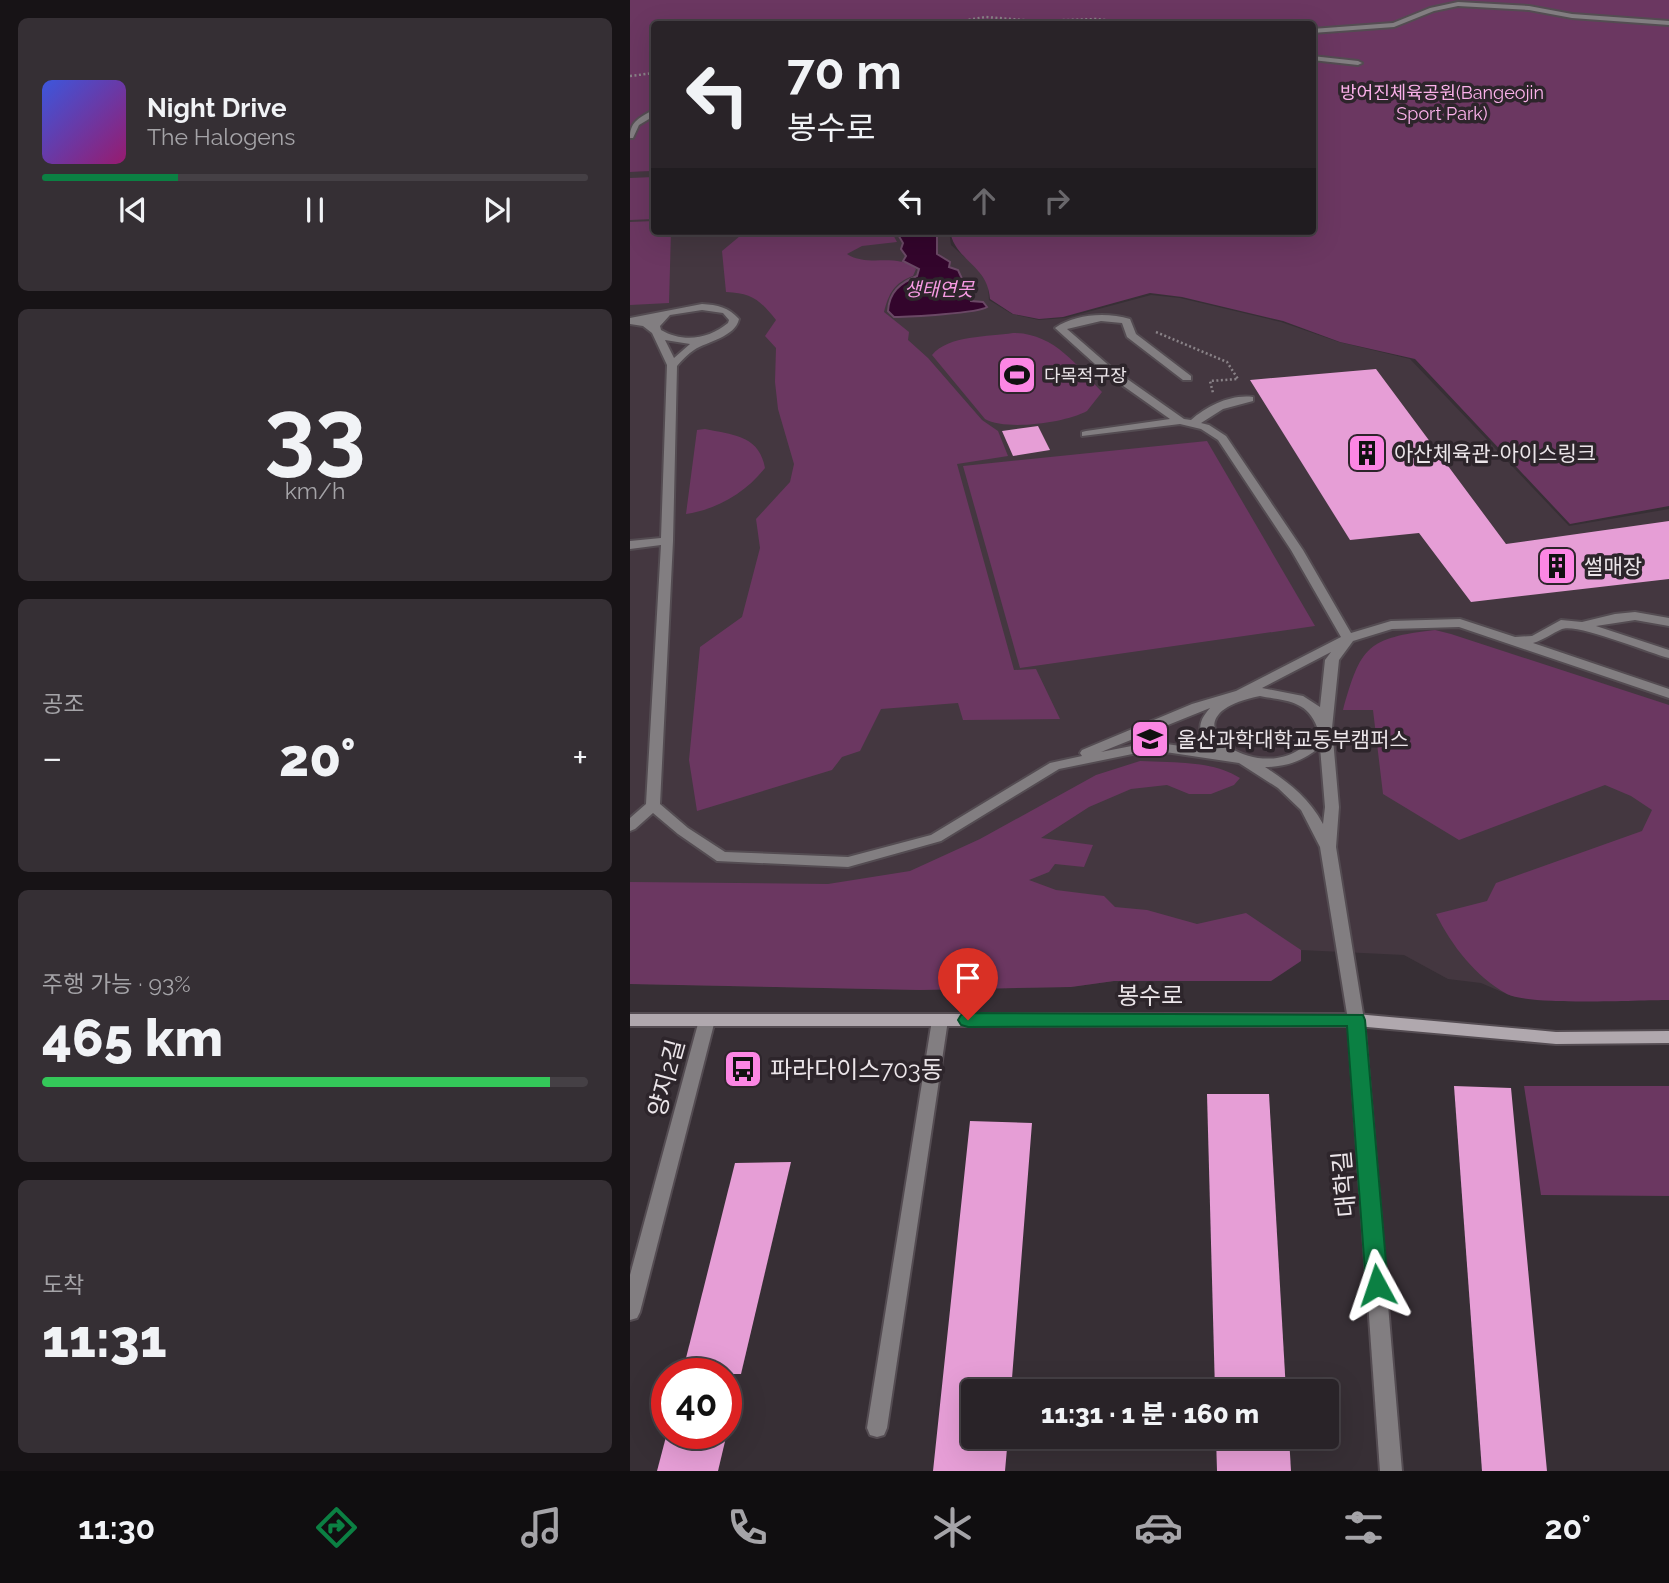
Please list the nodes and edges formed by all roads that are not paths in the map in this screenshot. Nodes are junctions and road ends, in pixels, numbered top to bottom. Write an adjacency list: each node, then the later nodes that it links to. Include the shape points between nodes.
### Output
1 (1669, 23): 2 (street, via 1458,5 1432,9 1394,26)
2 (1316, 31)
3 (1316, 58): 4 (street)
4 (1358, 63)
5 (651, 115): 6 (street, via 636,124)
6 (630, 136)
7 (666, 314): 8 (street); 9 (street, via 658,319); 10 (street, via 703,307 731,314 733,324)
8 (630, 321): 9 (street)
9 (656, 331): 10 (street, via 671,339); 11 (street)
10 (709, 337): 11 (street)
11 (672, 365): 17 (street)
12 (1187, 378): 14 (street, via 1131,335 1126,321 1113,317 1083,320 1060,328)
13 (1249, 399): 15 (street, via 1233,401)
14 (1180, 421): 15 (street); 16 (street)
15 (1195, 424): 22 (street, via 1222,438 1297,550)
16 (1086, 434)
17 (667, 541): 18 (street); 29 (street)
18 (630, 545)
19 (1669, 622): 20 (street, via 1645,614 1618,615)
20 (1582, 626): 21 (street, via 1561,624 1528,641); 23 (street)
21 (1500, 637): 22 (street, via 1460,623 1425,622 1391,625); 25 (street)
22 (1348, 638): 24 (street); 26 (street, via 1332,660)
23 (1669, 654)
24 (1241, 694): 26 (street, via 1279,693 1297,698 1321,716); 27 (street, via 1213,709 1208,732 1214,743); 28 (street, via 1197,707)
25 (1669, 694)
26 (1325, 728): 27 (street, via 1313,750 1298,758 1280,762); 31 (street, via 1332,807)
27 (1244, 759): 28 (street, via 1152,746); 31 (street, via 1307,808)
28 (1055, 766): 29 (street, via 936,838 848,862 722,857)
29 (653, 805): 30 (street)
30 (630, 827)
31 (1328, 847): 35 (street, 대학길)
32 (630, 1020): 33 (main road, 봉수로)
33 (707, 1020): 34 (main road, 봉수로); 37 (street, 양지2길)
34 (940, 1020): 35 (main road, 봉수로); 38 (street)
35 (1356, 1020): 36 (main road, 봉수로, via 1556,1038); 39 (street, 대학길)
36 (1669, 1037)
37 (630, 1312)
38 (877, 1428)
39 (1391, 1471)

